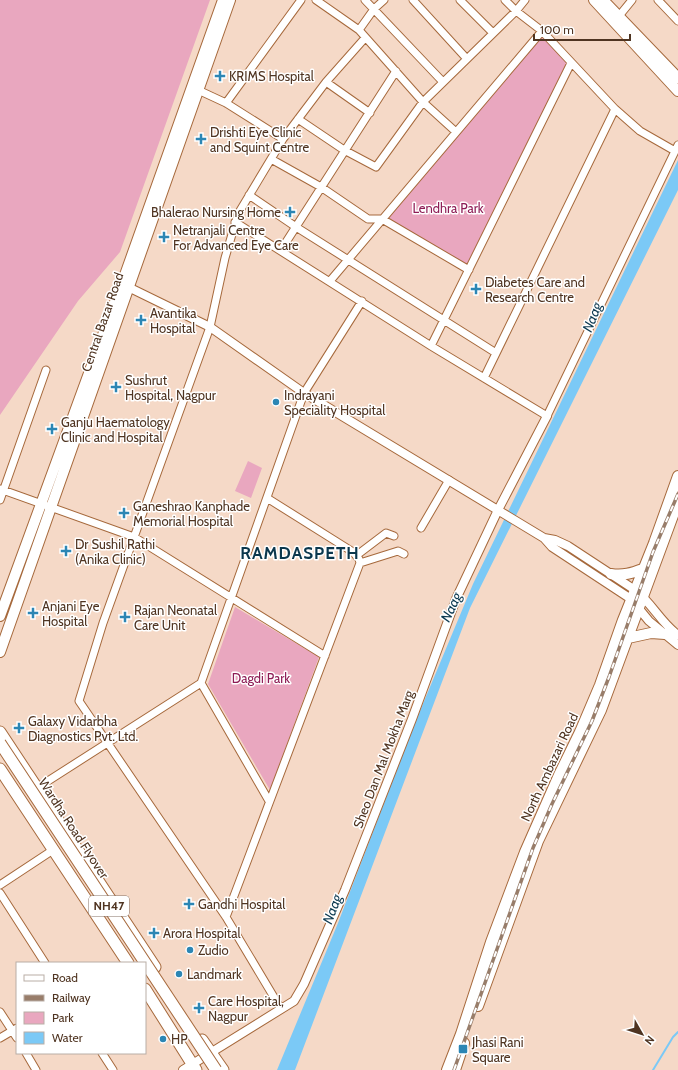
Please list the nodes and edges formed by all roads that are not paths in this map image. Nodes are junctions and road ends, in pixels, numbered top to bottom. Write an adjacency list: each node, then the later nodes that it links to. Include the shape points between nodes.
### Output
1 (222, 0): 50 (main road, Central Bazar Road)
2 (230, 0): 29 (main road, Central Bazar Road)
3 (301, 0): 32 (street)
4 (316, 0): 19 (street)
5 (365, 0): 15 (street)
6 (384, 0): 15 (street)
7 (413, 0): 23 (street)
8 (460, 0): 21 (street)
9 (505, 0): 16 (street)
10 (525, 0): 16 (street)
11 (594, 0): 30 (main road)
12 (603, 0): 17 (main road)
13 (632, 0): 17 (street)
14 (658, 0): 18 (street)
15 (374, 9): 19 (street); 28 (street)
16 (516, 11): 20 (street); 21 (street)
17 (619, 16): 26 (main road)
18 (678, 21)
19 (359, 30): 22 (street)
20 (542, 31): 24 (street); 36 (street)
21 (493, 33): 23 (street)
22 (366, 38): 25 (street); 27 (street)
23 (467, 58): 28 (street)
24 (571, 63): 33 (street); 48 (street)
25 (396, 72): 31 (street); 34 (street)
26 (678, 78)
27 (326, 82): 34 (street); 35 (street)
28 (443, 82): 31 (street)
29 (198, 90): 32 (street); 50 (main road, Central Bazar Road)
30 (678, 90)
31 (423, 102): 36 (street); 39 (street, via 376,167)
32 (226, 103): 37 (street)
33 (615, 109): 38 (street, via 640,131); 55 (street)
34 (370, 114): 39 (street)
35 (298, 120): 37 (street); 39 (street)
36 (456, 132): 43 (street)
37 (283, 139): 40 (street)
38 (676, 148): 59 (street)
39 (344, 150): 41 (street)
40 (271, 158): 41 (street); 42 (street)
41 (321, 188): 43 (street, via 368,219); 45 (street)
42 (249, 195): 44 (street); 45 (street)
43 (382, 219): 47 (street); 48 (street)
44 (235, 222): 46 (street); 53 (street)
45 (296, 227): 46 (street); 47 (street)
46 (281, 250): 49 (street)
47 (349, 259): 49 (street); 52 (street)
48 (469, 270): 52 (street)
49 (330, 281): 51 (street)
50 (125, 285): 53 (street); 66 (main road, Central Bazar Road)
51 (362, 301): 54 (street); 58 (street)
52 (444, 320): 54 (street); 55 (street)
53 (210, 327): 58 (street); 70 (street)
54 (431, 346): 57 (street)
55 (496, 352): 57 (street)
56 (46, 370): 62 (street)
57 (484, 378): 59 (street)
58 (304, 393): 61 (street); 63 (street)
59 (547, 416): 67 (street, Sheo Dan Mal Mokha Marg)
60 (678, 476): 75 (main road, North Ambazari Road)
61 (449, 480): 67 (street); 68 (street)
62 (2, 490): 64 (street); 66 (street)
63 (267, 498): 73 (street); 78 (street)
64 (0, 500)
65 (678, 502): 77 (main road, North Ambazari Road)
66 (46, 506): 70 (street); 80 (main road, Central Bazar Road); 85 (main road, Central Bazar Road)
67 (498, 510): 71 (street); 104 (street, Sheo Dan Mal Mokha Marg, via 456,599 325,938 294,1001)
68 (421, 528)
69 (394, 536): 73 (street, via 386,533)
70 (134, 537): 78 (street); 89 (street, via 99,635 79,701)
71 (544, 538): 76 (street, via 568,546); 77 (street, via 552,547)
72 (404, 554): 74 (street, via 398,551)
73 (357, 555): 74 (street)
74 (360, 563): 86 (street)
75 (643, 569): 76 (main road, via 619,576); 77 (main road, North Ambazari Road)
76 (611, 574): 77 (street)
77 (636, 595): 79 (main road, North Ambazari Road); 82 (street); 117 (main road, North Ambazari Road, via 580,732 519,865 490,942 462,1034)
78 (231, 597): 86 (street); 87 (street)
79 (639, 608): 81 (street, via 649,621); 83 (main road, North Ambazari Road)
80 (0, 616)
81 (665, 634): 83 (main road, via 651,633); 84 (street)
82 (678, 635)
83 (628, 638): 118 (main road, North Ambazari Road, via 601,710 538,842)
84 (678, 645)
85 (0, 652)
86 (325, 656): 93 (street)
87 (201, 683): 89 (street); 93 (street)
88 (0, 732): 92 (main road)
89 (107, 742): 92 (street); 97 (street)
90 (0, 743): 100 (main road, Wardha Road Flyover / NH47, bridge)
91 (0, 769): 94 (main road)
92 (37, 788): 108 (main road)
93 (269, 801): 97 (street)
94 (53, 850): 95 (street); 98 (main road)
95 (0, 885)
96 (0, 893): 99 (street)
97 (226, 916): 104 (street)
98 (123, 961)
99 (44, 962)
100 (145, 962)
101 (146, 964): 115 (main road, Wardha Road Flyover / NH47, bridge)
102 (146, 973): 114 (main road)
103 (146, 991): 111 (main road)
104 (281, 1008): 108 (street, Sheo Dan Mal Mokha Marg)
105 (0, 1012): 106 (street)
106 (15, 1029): 107 (street)
107 (0, 1038)
108 (211, 1052): 111 (street, Sheo Dan Mal Mokha Marg); 116 (main road)
109 (27, 1054): 112 (street)
110 (103, 1054): 113 (street)
111 (190, 1068)
112 (36, 1070)
113 (113, 1070)
114 (208, 1070)
115 (216, 1070)
116 (223, 1070)
117 (447, 1070)
118 (455, 1070)

